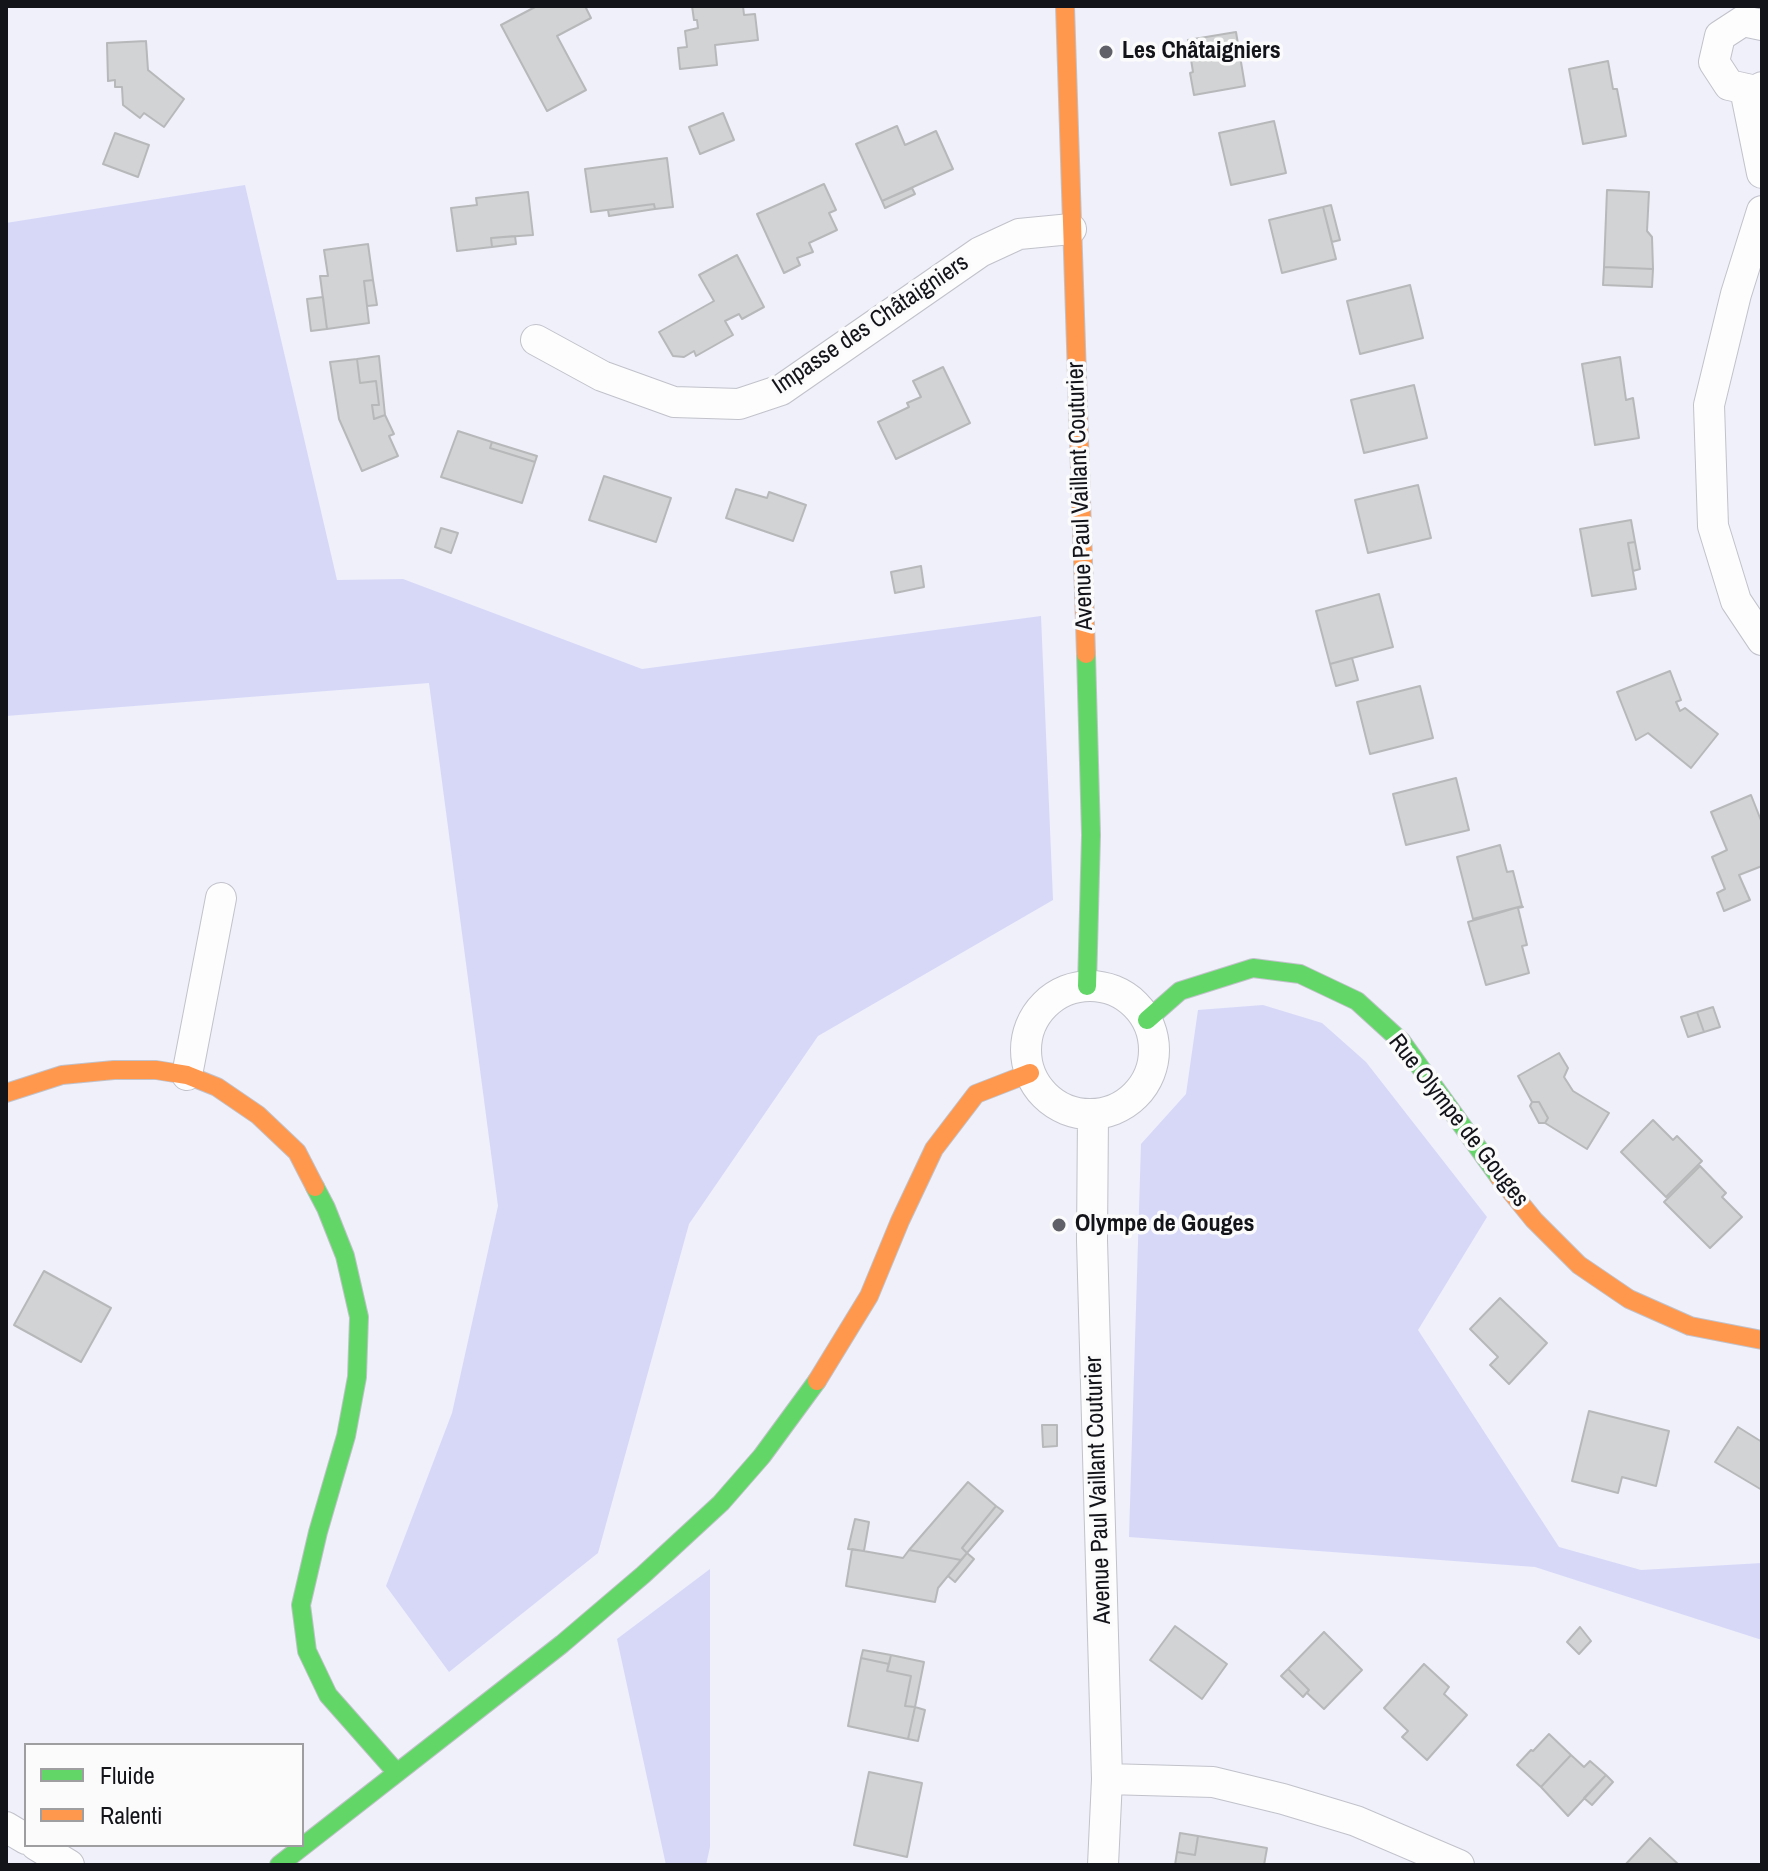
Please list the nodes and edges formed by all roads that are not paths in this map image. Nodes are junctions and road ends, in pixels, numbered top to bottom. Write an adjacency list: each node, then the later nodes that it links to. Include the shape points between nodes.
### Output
1 (1065, 6): 6 (street, Avenue Paul Vaillant Couturier)
2 (1762, 25): 3 (street, via 1743,21 1720,36 1714,62 1729,85)
3 (1754, 88): 4 (street)
4 (1762, 173)
5 (1762, 211): 8 (street, via 1709,405 1713,526 1736,601)
6 (1071, 229): 7 (street, Impasse des Châtaigniers, via 1019,234 980,252 781,390 739,404 674,402 602,376); 10 (street, Avenue Paul Vaillant Couturier, via 1091,835)
7 (536, 340)
8 (1762, 640)
9 (221, 898): 13 (street)
10 (1087, 986): 11 (street, via 1122,994); 12 (street, via 1067,990 1036,1015 1028,1033)
11 (1147, 1020): 15 (street, via 1154,1062 1146,1082 1132,1099); 16 (street, Rue Olympe de Gouges, via 1180,991 1253,968 1300,974 1357,1001 1402,1042 1492,1169 1579,1265 1629,1299 1690,1326)
12 (1030, 1073): 15 (street, via 1055,1104); 17 (street, via 976,1094 934,1149 869,1296 820,1377 721,1503 562,1644)
13 (187, 1075): 14 (street, via 156,1070 62,1075); 17 (street, via 217,1087 258,1115 297,1152 345,1256 359,1317 357,1377 301,1605 307,1651 328,1695)
14 (6, 1093)
15 (1093, 1115): 18 (street, Avenue Paul Vaillant Couturier)
16 (1762, 1340)
17 (397, 1773): 21 (street)
18 (1107, 1779): 26 (street, Avenue Paul Vaillant Couturier); 27 (street, via 1213,1782 1283,1799 1356,1821)
19 (6, 1827): 20 (street)
20 (24, 1838)
21 (304, 1846)
22 (39, 1847): 24 (street)
23 (302, 1847): 25 (street)
24 (69, 1865)
25 (279, 1865)
26 (1103, 1865)
27 (1459, 1865)

